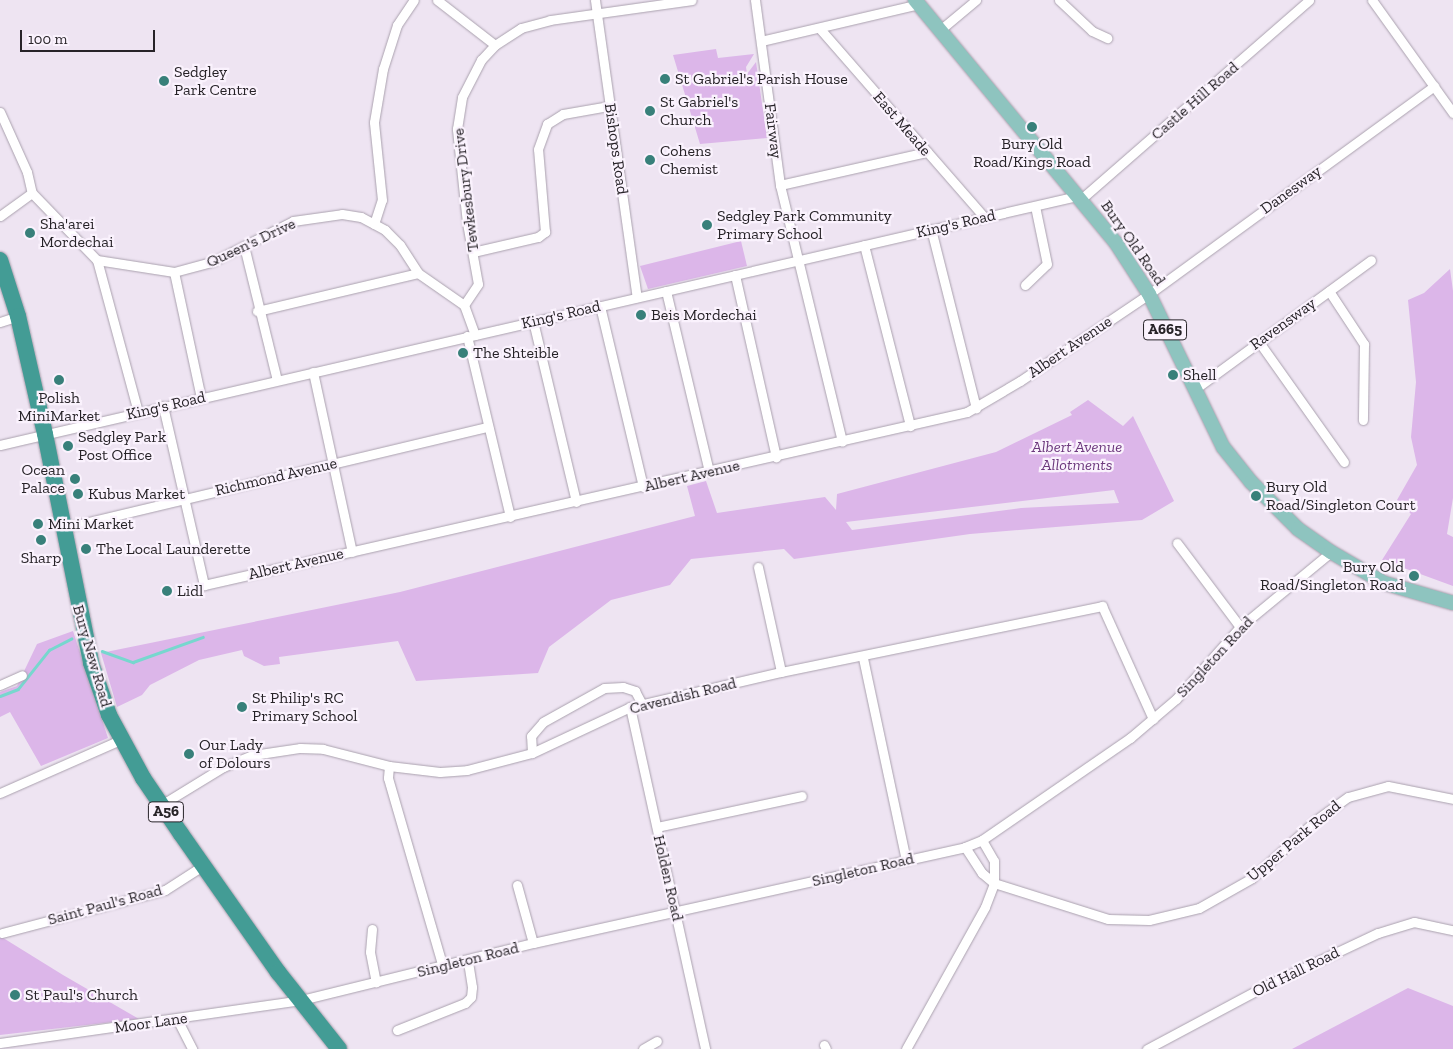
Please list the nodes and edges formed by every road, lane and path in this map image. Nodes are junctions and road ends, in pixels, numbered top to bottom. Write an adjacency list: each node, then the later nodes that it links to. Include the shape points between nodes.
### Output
1 (437, 0): 17 (street)
2 (595, 0): 12 (street, Bishops Road)
3 (692, 0): 10 (street, Tewkesbury Drive)
4 (755, 0): 16 (street, Fairway)
5 (976, 0): 14 (street)
6 (1059, 0): 15 (street, via 1092,31)
7 (1310, 0): 25 (street, Castle Hill Road)
8 (1372, 0): 18 (street)
9 (409, 1): 29 (street, via 381,78 374,122 382,200)
10 (673, 1): 12 (street, Tewkesbury Drive)
11 (917, 2): 13 (street); 14 (main road, Bury Old Road / A665)
12 (597, 14): 17 (street, Tewkesbury Drive, via 550,20 521,28); 19 (street, Bishops Road)
13 (821, 30): 16 (street); 22 (street, East Meade)
14 (940, 30): 25 (main road, Bury Old Road / A665)
15 (1107, 38)
16 (761, 41): 23 (street, Fairway)
17 (495, 45): 33 (street, Tewkesbury Drive, via 481,60 462,97 457,129 467,224)
18 (1434, 86): 21 (street); 44 (street, Danesway)
19 (609, 106): 33 (street, via 563,114 547,124 538,149 545,232 538,237); 45 (street, Bishops Road)
20 (0, 112): 24 (street, via 27,172)
21 (1453, 113)
22 (927, 152): 23 (street); 28 (street, East Meade)
23 (780, 185): 36 (street, Fairway)
24 (32, 193): 27 (street); 35 (street)
25 (1078, 198): 26 (street, King's Road); 44 (main road, Bury Old Road / A665, via 1116,243)
26 (1035, 206): 28 (street, King's Road); 41 (street, via 1047,264)
27 (0, 216)
28 (984, 217): 30 (street, King's Road)
29 (374, 224): 32 (street, Queen's Drive, via 361,217 342,214 316,216 293,221); 39 (street, Queen's Drive, via 400,245)
30 (932, 229): 31 (street, King's Road); 59 (street)
31 (864, 245): 36 (street, King's Road); 62 (street)
32 (244, 246): 38 (street, Queen's Drive, via 212,262); 48 (street)
33 (474, 252): 46 (street, Tewkesbury Drive, via 478,284)
34 (0, 260): 49 (highway)
35 (98, 260): 38 (street, Queen's Drive); 60 (street)
36 (798, 260): 40 (street, King's Road); 65 (street, Fairway)
37 (1371, 260): 43 (street, Ravensway)
38 (174, 272): 57 (street)
39 (418, 273): 46 (street, Queen's Drive); 48 (street)
40 (735, 275): 42 (street, King's Road); 67 (street)
41 (1025, 285)
42 (666, 290): 45 (street, King's Road); 70 (street)
43 (1329, 291): 53 (street, Ravensway); 61 (street, via 1364,344)
44 (1149, 294): 56 (main road, Bury Old Road / A665); 59 (street, Albert Avenue)
45 (637, 297): 47 (street, King's Road)
46 (464, 305): 52 (street)
47 (600, 306): 50 (street, King's Road); 71 (street)
48 (258, 311): 55 (street)
49 (18, 316): 51 (street); 64 (highway, Bury New Road)
50 (533, 321): 52 (street, King's Road); 73 (street)
51 (0, 322)
52 (471, 336): 54 (street, King's Road); 63 (street)
53 (1258, 342): 56 (street, Ravensway); 68 (street)
54 (313, 372): 55 (street, King's Road); 69 (street)
55 (277, 380): 57 (street, King's Road)
56 (1195, 389): 78 (main road, Bury Old Road / A665, via 1223,447 1251,482 1298,529)
57 (201, 398): 58 (street, King's Road)
58 (163, 406): 60 (street, King's Road); 72 (street)
59 (976, 408): 62 (street, Albert Avenue)
60 (138, 412): 64 (street, King's Road)
61 (1363, 420)
62 (910, 426): 65 (street, Albert Avenue)
63 (488, 427): 69 (street, Richmond Avenue); 74 (street)
64 (45, 434): 66 (street, King's Road); 75 (highway, Bury New Road / A56)
65 (842, 442): 67 (street, Albert Avenue)
66 (0, 445)
67 (776, 457): 70 (street, Albert Avenue)
68 (1344, 462)
69 (333, 464): 72 (street, Richmond Avenue); 77 (street)
70 (709, 472): 71 (street, Albert Avenue)
71 (643, 487): 73 (street, Albert Avenue)
72 (184, 499): 75 (street, Richmond Avenue); 77 (street, Albert Avenue, via 204,585)
73 (576, 502): 74 (street, Albert Avenue)
74 (510, 516): 77 (street, Albert Avenue)
75 (63, 528): 89 (highway, Bury New Road / A56, via 91,663)
76 (1176, 543): 81 (street)
77 (352, 552)
78 (1331, 552): 80 (main road, Bury Old Road / A665, via 1384,583); 81 (street, Singleton Road)
79 (758, 567): 83 (street)
80 (1453, 603)
81 (1240, 627): 88 (street, Singleton Road, via 1176,699)
82 (863, 658): 83 (street, Cavendish Road); 88 (street, Cavendish Road, via 1102,606); 99 (street)
83 (781, 672): 86 (street, Cavendish Road)
84 (22, 675): 85 (street)
85 (0, 685)
86 (642, 704): 87 (street, Cavendish Road); 90 (street, via 635,691 623,687 604,688 543,722 531,736)
87 (630, 707): 90 (street, Cavendish Road); 96 (street, Holden Road)
88 (1153, 718): 97 (street, Singleton Road, via 1130,738)
89 (120, 740): 92 (street); 95 (highway, Bury New Road / A56)
90 (532, 753): 91 (street, Cavendish Road, via 467,770 440,772)
91 (390, 766): 95 (street, Cavendish Road, via 323,749 300,748 253,754 223,766); 109 (street, via 388,778)
92 (0, 793)
93 (802, 796): 96 (street)
94 (1453, 799): 101 (street, Upper Park Road, via 1388,786 1348,796 1316,820 1252,878 1199,908 1149,920 1108,919)
95 (161, 805): 100 (highway, Bury New Road / A56)
96 (657, 827): 103 (street, Holden Road)
97 (982, 840): 98 (street, Singleton Road); 101 (street, via 994,861)
98 (965, 847): 99 (street, Singleton Road); 101 (street, Upper Park Road, via 982,873)
99 (906, 860): 103 (street, Singleton Road)
100 (204, 865): 106 (street, Saint Paul's Road, via 165,890); 111 (highway, Bury New Road / A56)
101 (994, 883): 120 (street, via 985,906)
102 (517, 885): 107 (street)
103 (676, 912): 107 (street, Singleton Road); 119 (street, Holden Road)
104 (372, 929): 110 (street, via 370,952)
105 (1453, 930): 121 (street, Old Hall Road, via 1414,922 1378,933 1263,987)
106 (2, 933)
107 (533, 944): 108 (street, Singleton Road)
108 (468, 961): 109 (street, Singleton Road); 113 (street, via 471,997 465,1003)
109 (443, 967): 110 (street, Singleton Road)
110 (376, 982): 111 (street, Singleton Road)
111 (301, 1000): 112 (street, Moor Lane); 117 (highway, Bury New Road / A56)
112 (177, 1019): 115 (street, Moor Lane); 116 (street)
113 (398, 1030)
114 (656, 1040): 118 (street)
115 (2, 1045)
116 (192, 1049)
117 (339, 1049)
118 (644, 1049)
119 (705, 1049)
120 (906, 1049)
121 (1147, 1049)

